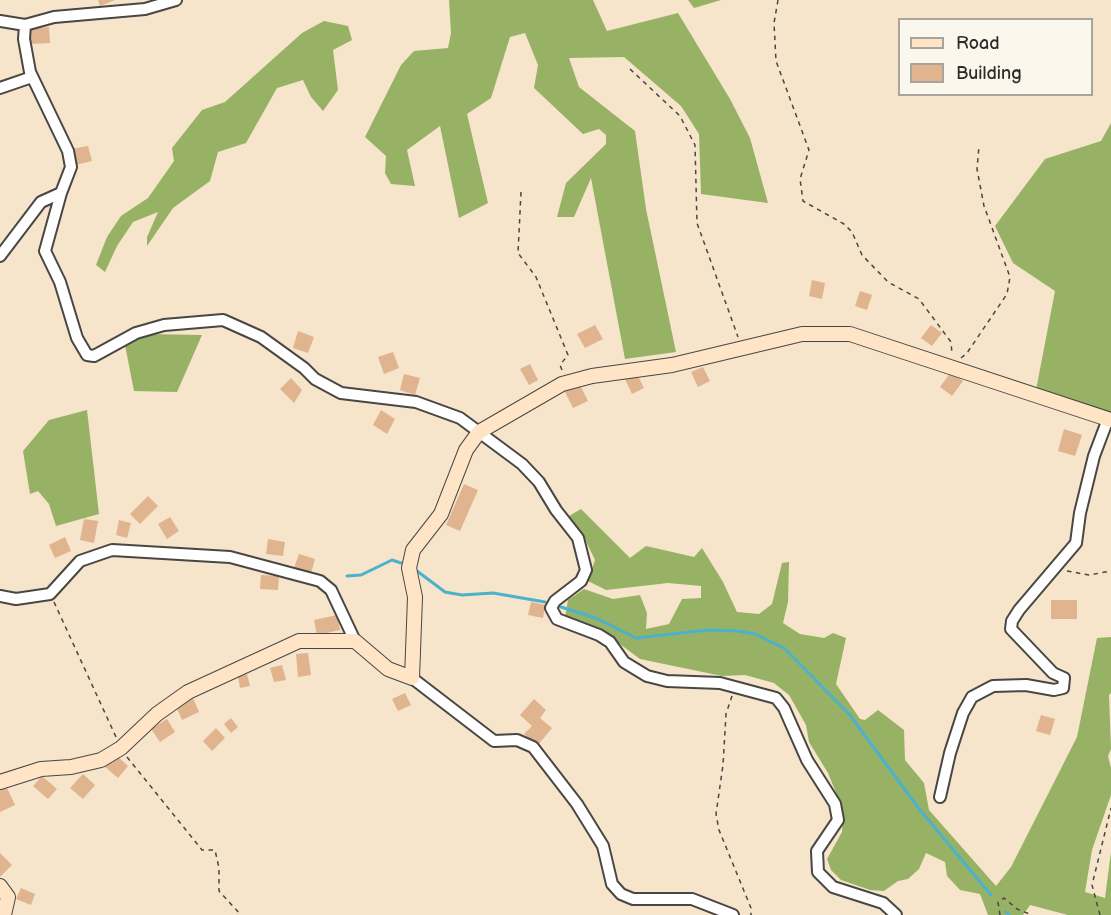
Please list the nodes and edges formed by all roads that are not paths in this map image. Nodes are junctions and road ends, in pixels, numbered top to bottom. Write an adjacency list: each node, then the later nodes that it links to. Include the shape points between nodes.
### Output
1 (176, 0): 3 (street, via 145,9 54,17)
2 (0, 21): 3 (street)
3 (25, 25): 4 (street, via 24,39)
4 (33, 77): 5 (street); 6 (street, via 68,151 71,167)
5 (0, 88)
6 (61, 193): 7 (street, via 41,202); 9 (street, via 45,251 87,355 94,356 136,333 164,325 223,320 261,338 329,388 416,402 460,418)
7 (0, 256)
8 (1110, 420): 9 (street, via 850,334 802,334 672,365 562,384); 14 (street, via 1094,456 1076,543 1012,621 1011,629 1053,673 1064,678 1063,688 993,686 972,697 950,753)
9 (479, 432): 12 (street, via 466,450 441,514 413,550 409,568 415,597); 18 (street, via 539,482 578,538 586,570 575,587 555,601 551,608 557,619 599,634 624,662 647,676 667,681 720,683 776,698 807,760 835,804 838,820 817,851 818,872 833,887 883,903)
10 (0, 596): 11 (street, via 16,599 50,594 80,561 112,550 230,557 320,581 331,590)
11 (355, 641): 12 (street, via 388,669); 13 (street, via 299,641 256,658 189,692 101,760 41,769)
12 (412, 678): 17 (street, via 494,741 517,740 533,747 577,804 603,846 612,884 621,894 633,899 692,898)
13 (0, 782)
14 (940, 797)
15 (0, 886): 16 (street, via 8,897)
16 (4, 915)
17 (733, 915)
18 (896, 915)

